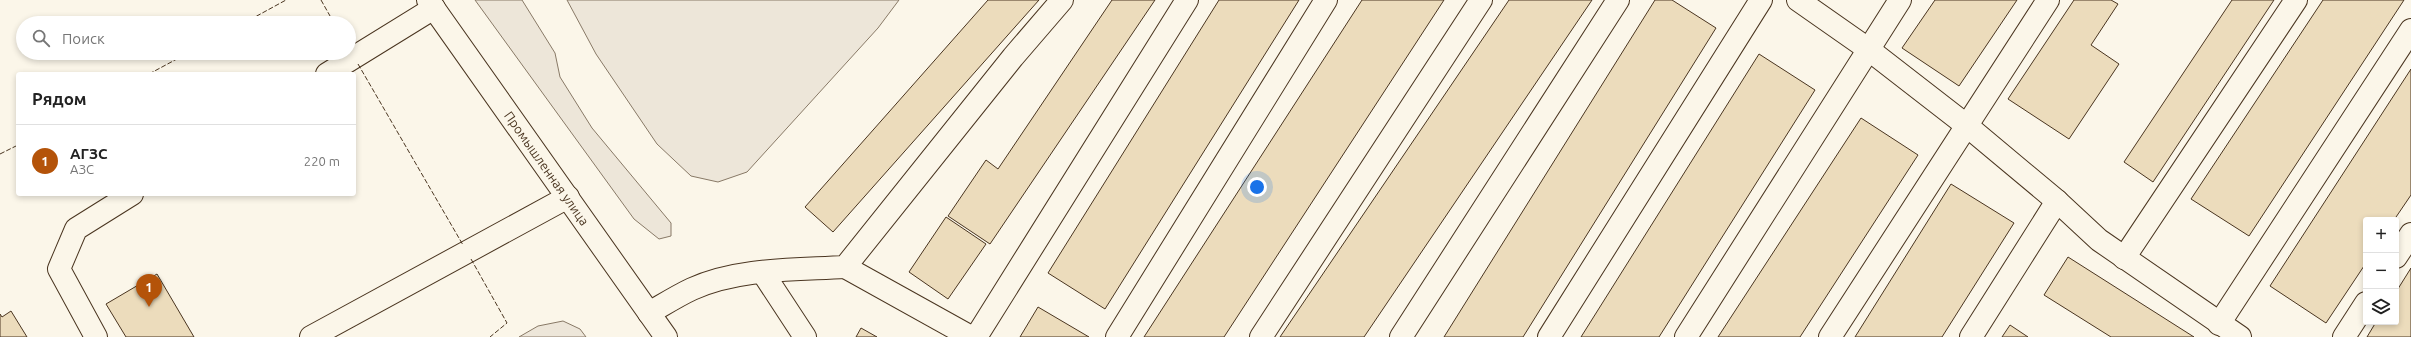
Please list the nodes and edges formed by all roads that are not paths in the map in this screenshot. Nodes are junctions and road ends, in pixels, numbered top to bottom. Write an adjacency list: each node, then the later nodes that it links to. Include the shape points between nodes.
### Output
1 (1062, 0): 24 (street, via 1013,57)
2 (1188, 0): 34 (street)
3 (1326, 0): 35 (street)
4 (1481, 0): 36 (street)
5 (1618, 0): 37 (street)
6 (1761, 0): 38 (street)
7 (1798, 0): 13 (street)
8 (1900, 0): 13 (street)
9 (2048, 0): 17 (street)
10 (2296, 0): 23 (street)
11 (431, 4): 14 (street); 19 (street, Промышленная улица)
12 (2411, 30): 28 (street)
13 (1868, 49): 17 (street); 39 (street)
14 (356, 54)
15 (348, 60): 16 (street)
16 (330, 72)
17 (1966, 125): 20 (street); 40 (street)
18 (129, 196): 29 (street, via 76,229 59,270)
19 (568, 197): 27 (street, Промышленная улица); 30 (street)
20 (2057, 201): 23 (street, via 2099,240); 41 (street)
21 (2411, 234): 22 (street)
22 (2399, 253)
23 (2124, 258): 28 (street)
24 (845, 267): 25 (street); 33 (street)
25 (763, 273): 27 (street, via 727,277 692,289); 32 (street)
26 (2363, 308): 43 (street)
27 (649, 312): 31 (street, Промышленная улица)
28 (2219, 324): 42 (street)
29 (96, 337)
30 (312, 337)
31 (666, 337)
32 (805, 337)
33 (970, 337)
34 (976, 337)
35 (1117, 337)
36 (1261, 337)
37 (1401, 337)
38 (1549, 337)
39 (1686, 337)
40 (1830, 337)
41 (1971, 337)
42 (2240, 337)
43 (2344, 337)

